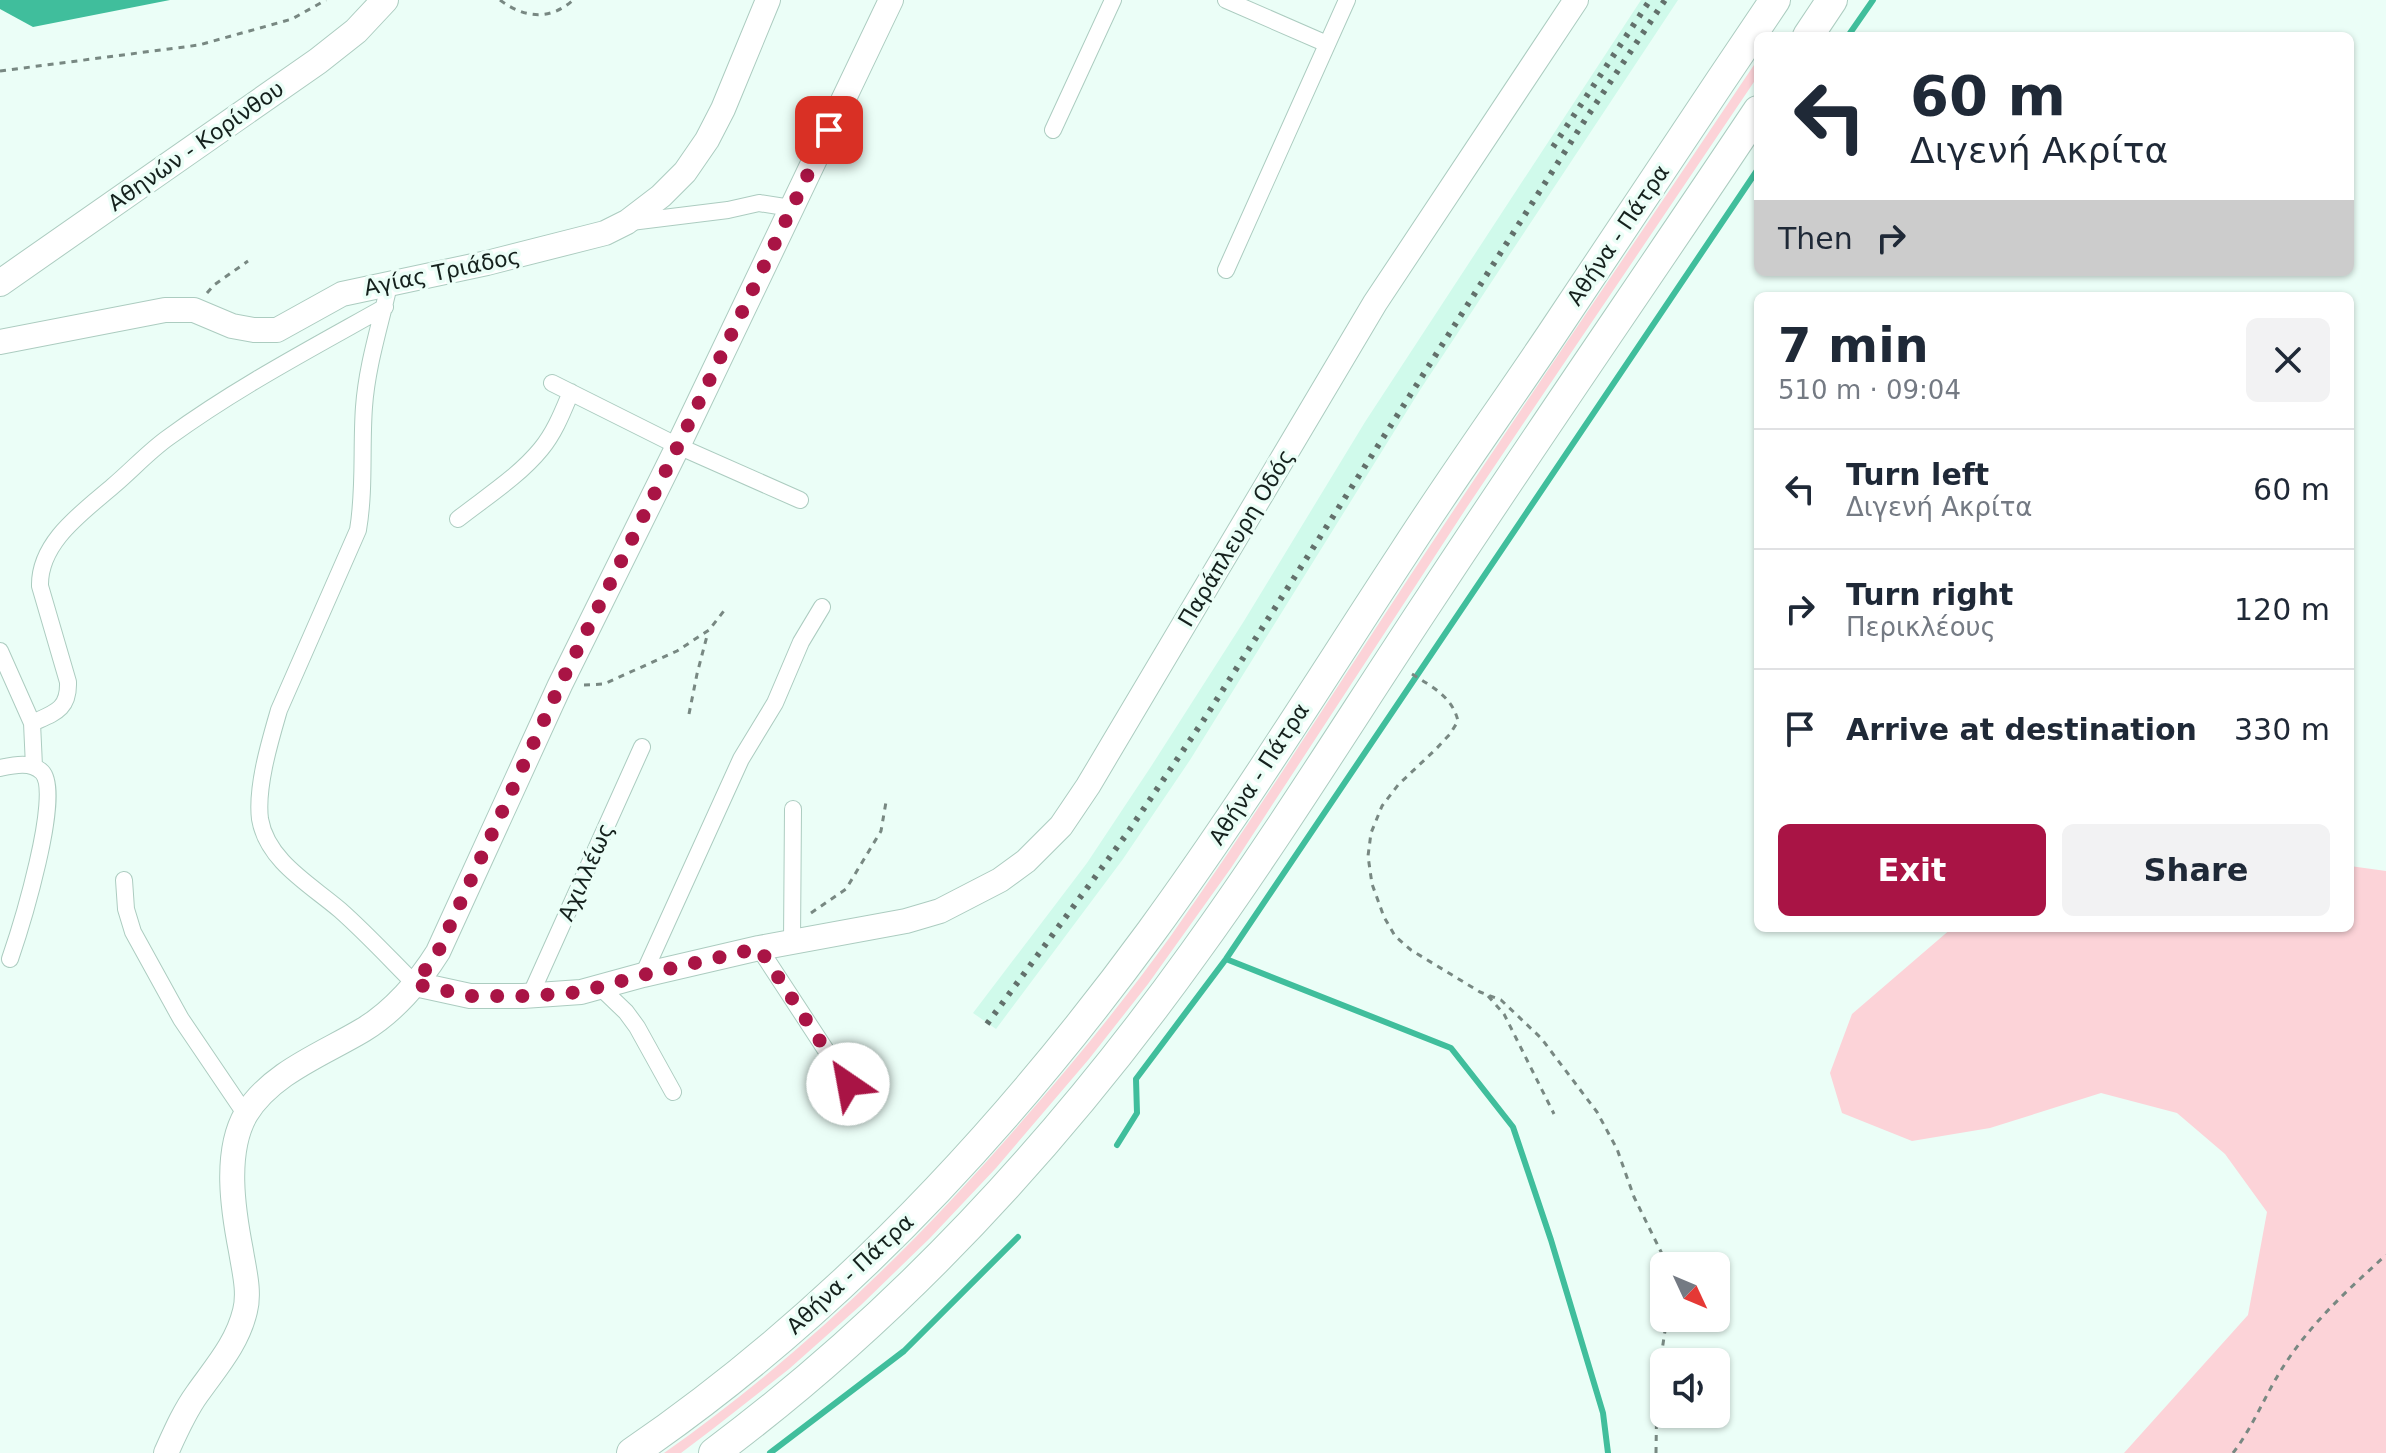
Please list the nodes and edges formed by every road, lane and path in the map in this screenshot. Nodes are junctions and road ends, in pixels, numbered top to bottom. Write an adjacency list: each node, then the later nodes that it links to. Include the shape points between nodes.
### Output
1 (326, 0): 15 (path, via 292,19 199,45)
2 (385, 0): 22 (main road, Αθηνών - Κορίνθου, via 318,61)
3 (500, 0): 4 (path, via 545,16)
4 (573, 0)
5 (768, 0): 19 (main road, Αγίας Τριάδος, via 707,140 685,172)
6 (891, 0): 18 (main road)
7 (1113, 0): 17 (street)
8 (1226, 0): 14 (street)
9 (1347, 0): 14 (street)
10 (1576, 0): 45 (main road, Παράπλευρη Οδός, via 1375,303 1061,826 1000,880 940,911 906,921)
11 (1775, 0): 61 (highway, Αθήνα - Πάτρα, via 1207,852 1103,995 1004,1115 877,1252 736,1376)
12 (1832, 0): 13 (highway)
13 (1811, 32)
14 (1327, 44): 21 (street)
15 (0, 71)
16 (1754, 117): 62 (highway, via 1274,839 1164,994 1010,1181 934,1261 826,1363)
17 (1053, 130)
18 (791, 208): 19 (street, via 759,203); 28 (main road)
19 (627, 222): 23 (main road, Αγίας Τριάδος, via 575,243)
20 (248, 261): 24 (path, via 214,285)
21 (1226, 270)
22 (0, 283)
23 (387, 296): 24 (main road, Αγίας Τριάδος, via 351,292 277,330 232,326); 38 (street, via 167,438 55,542 40,571 40,586 69,693 59,710); 49 (street, via 366,383 358,530 279,710 260,819 270,844 291,870)
24 (194, 310): 25 (main road, Αγίας Τριάδος, via 165,310)
25 (0, 342)
26 (552, 383): 27 (street)
27 (571, 392): 28 (street); 30 (street, via 541,449)
28 (678, 446): 29 (street); 36 (main road)
29 (800, 500)
30 (458, 519)
31 (727, 607): 33 (path)
32 (822, 607): 48 (street, via 741,759)
33 (709, 630): 36 (path, via 677,651 604,684); 37 (path)
34 (0, 651): 38 (street)
35 (1412, 674): 51 (path, via 1445,696 1458,721 1382,806 1368,856 1372,884 1395,936)
36 (560, 685): 49 (main road, via 438,952)
37 (689, 714)
38 (32, 723): 40 (street)
39 (642, 747): 52 (street, Αχιλλέως)
40 (34, 766): 41 (street); 47 (street, via 48,783 41,849)
41 (0, 768)
42 (886, 802): 45 (path, via 881,831 846,889)
43 (793, 809): 45 (street)
44 (124, 880): 56 (street, via 133,932 181,1019)
45 (793, 933): 46 (main road, Παράπλευρη Οδός)
46 (759, 948): 48 (main road, Παράπλευρη Οδός); 53 (street)
47 (10, 959)
48 (643, 975): 50 (main road, Παράπλευρη Οδός)
49 (415, 984): 52 (main road, Παράπλευρη Οδός, via 470,996); 56 (main road, via 366,1028 279,1079)
50 (601, 988): 52 (main road, Παράπλευρη Οδός); 54 (street, via 637,1027)
51 (1488, 995): 55 (path, via 1504,1014); 57 (path, via 1501,1000 1541,1038 1597,1112)
52 (530, 996)
53 (848, 1084)
54 (673, 1092)
55 (1554, 1114)
56 (246, 1115): 60 (main road, via 231,1176 246,1309 237,1337 182,1418)
57 (1661, 1252)
58 (2386, 1255): 64 (path, via 2306,1336)
59 (1665, 1332): 63 (path, via 1657,1383)
60 (166, 1453)
61 (632, 1453)
62 (714, 1453)
63 (1656, 1453)
64 (2233, 1453)

